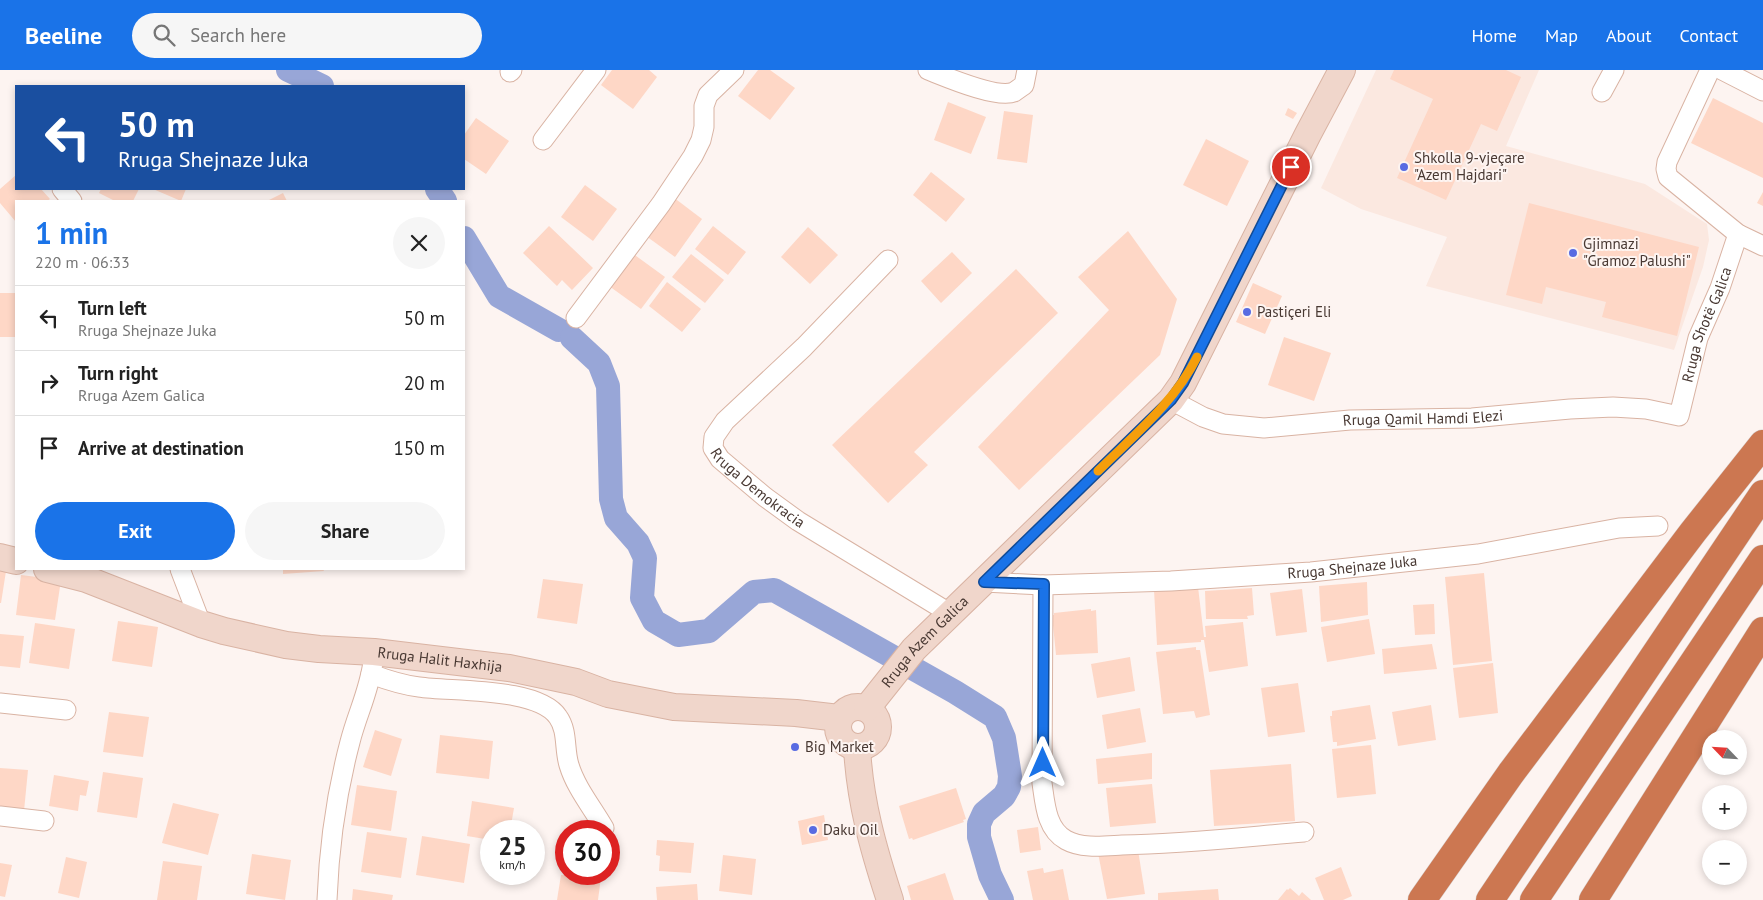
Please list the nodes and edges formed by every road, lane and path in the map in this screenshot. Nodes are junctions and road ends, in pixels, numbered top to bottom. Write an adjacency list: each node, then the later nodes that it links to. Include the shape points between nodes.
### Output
1 (596, 70): 11 (street)
2 (734, 70): 17 (street, via 708,95 701,140 693,156)
3 (928, 70): 4 (street, via 1000,93 1013,92 1024,85)
4 (1027, 70)
5 (1342, 70): 18 (main road, Rruga Azem Galica, via 1192,368)
6 (1614, 70): 10 (street)
7 (1710, 70): 14 (street, via 1666,169 1675,184)
8 (1722, 70): 9 (street)
9 (1763, 91)
10 (1602, 92)
11 (543, 140)
12 (63, 190): 13 (street)
13 (71, 200)
14 (1738, 234): 15 (street); 19 (street, Rruga Shotë Galica, via 1720,288 1698,338)
15 (1763, 246)
16 (888, 260): 30 (street, Rruga Demokracia, via 804,347 725,421 714,437 713,448 765,497 798,521)
17 (576, 318)
18 (1171, 400): 19 (street, Rruga Qamil Hamdi Elezi, via 1223,424 1264,428 1350,420 1472,418 1613,407); 28 (main road, Rruga Azem Galica)
19 (1679, 416)
20 (1763, 444): 45 (highway, via 1527,751)
21 (1757, 502): 46 (highway)
22 (1658, 526): 29 (street, Rruga Shejnaze Juka, via 1620,528 1478,554 1311,572 1171,581)
23 (0, 558): 25 (main road)
24 (1763, 559): 47 (highway)
25 (15, 561)
26 (51, 570): 31 (main road, Rruga Halit Haxhija, via 86,579)
27 (180, 570): 31 (street)
28 (984, 582): 29 (street, Rruga Shejnaze Juka); 30 (main road, Rruga Azem Galica)
29 (1044, 584): 42 (street, via 1042,783 1046,808 1057,834 1088,846 1150,845)
30 (951, 614): 35 (main road, Rruga Azem Galica, via 914,649)
31 (200, 624): 33 (main road, Rruga Halit Haxhija, via 249,638)
32 (1763, 631): 48 (highway)
33 (372, 663): 37 (main road, Rruga Halit Haxhija, via 509,668 576,682 608,694 674,707); 40 (street, via 404,685 520,696 557,715 564,728 569,765 578,787); 43 (street, via 333,817)
34 (0, 703): 36 (street)
35 (867, 708): 37 (main road, via 848,709); 38 (main road, via 876,718 878,732 870,744)
36 (66, 710)
37 (840, 718): 38 (main road, via 840,738)
38 (857, 748): 44 (main road, via 862,800)
39 (0, 816): 41 (street)
40 (599, 820)
41 (44, 821)
42 (1304, 832)
43 (327, 900)
44 (890, 900)
45 (1422, 900)
46 (1490, 900)
47 (1534, 900)
48 (1593, 900)

